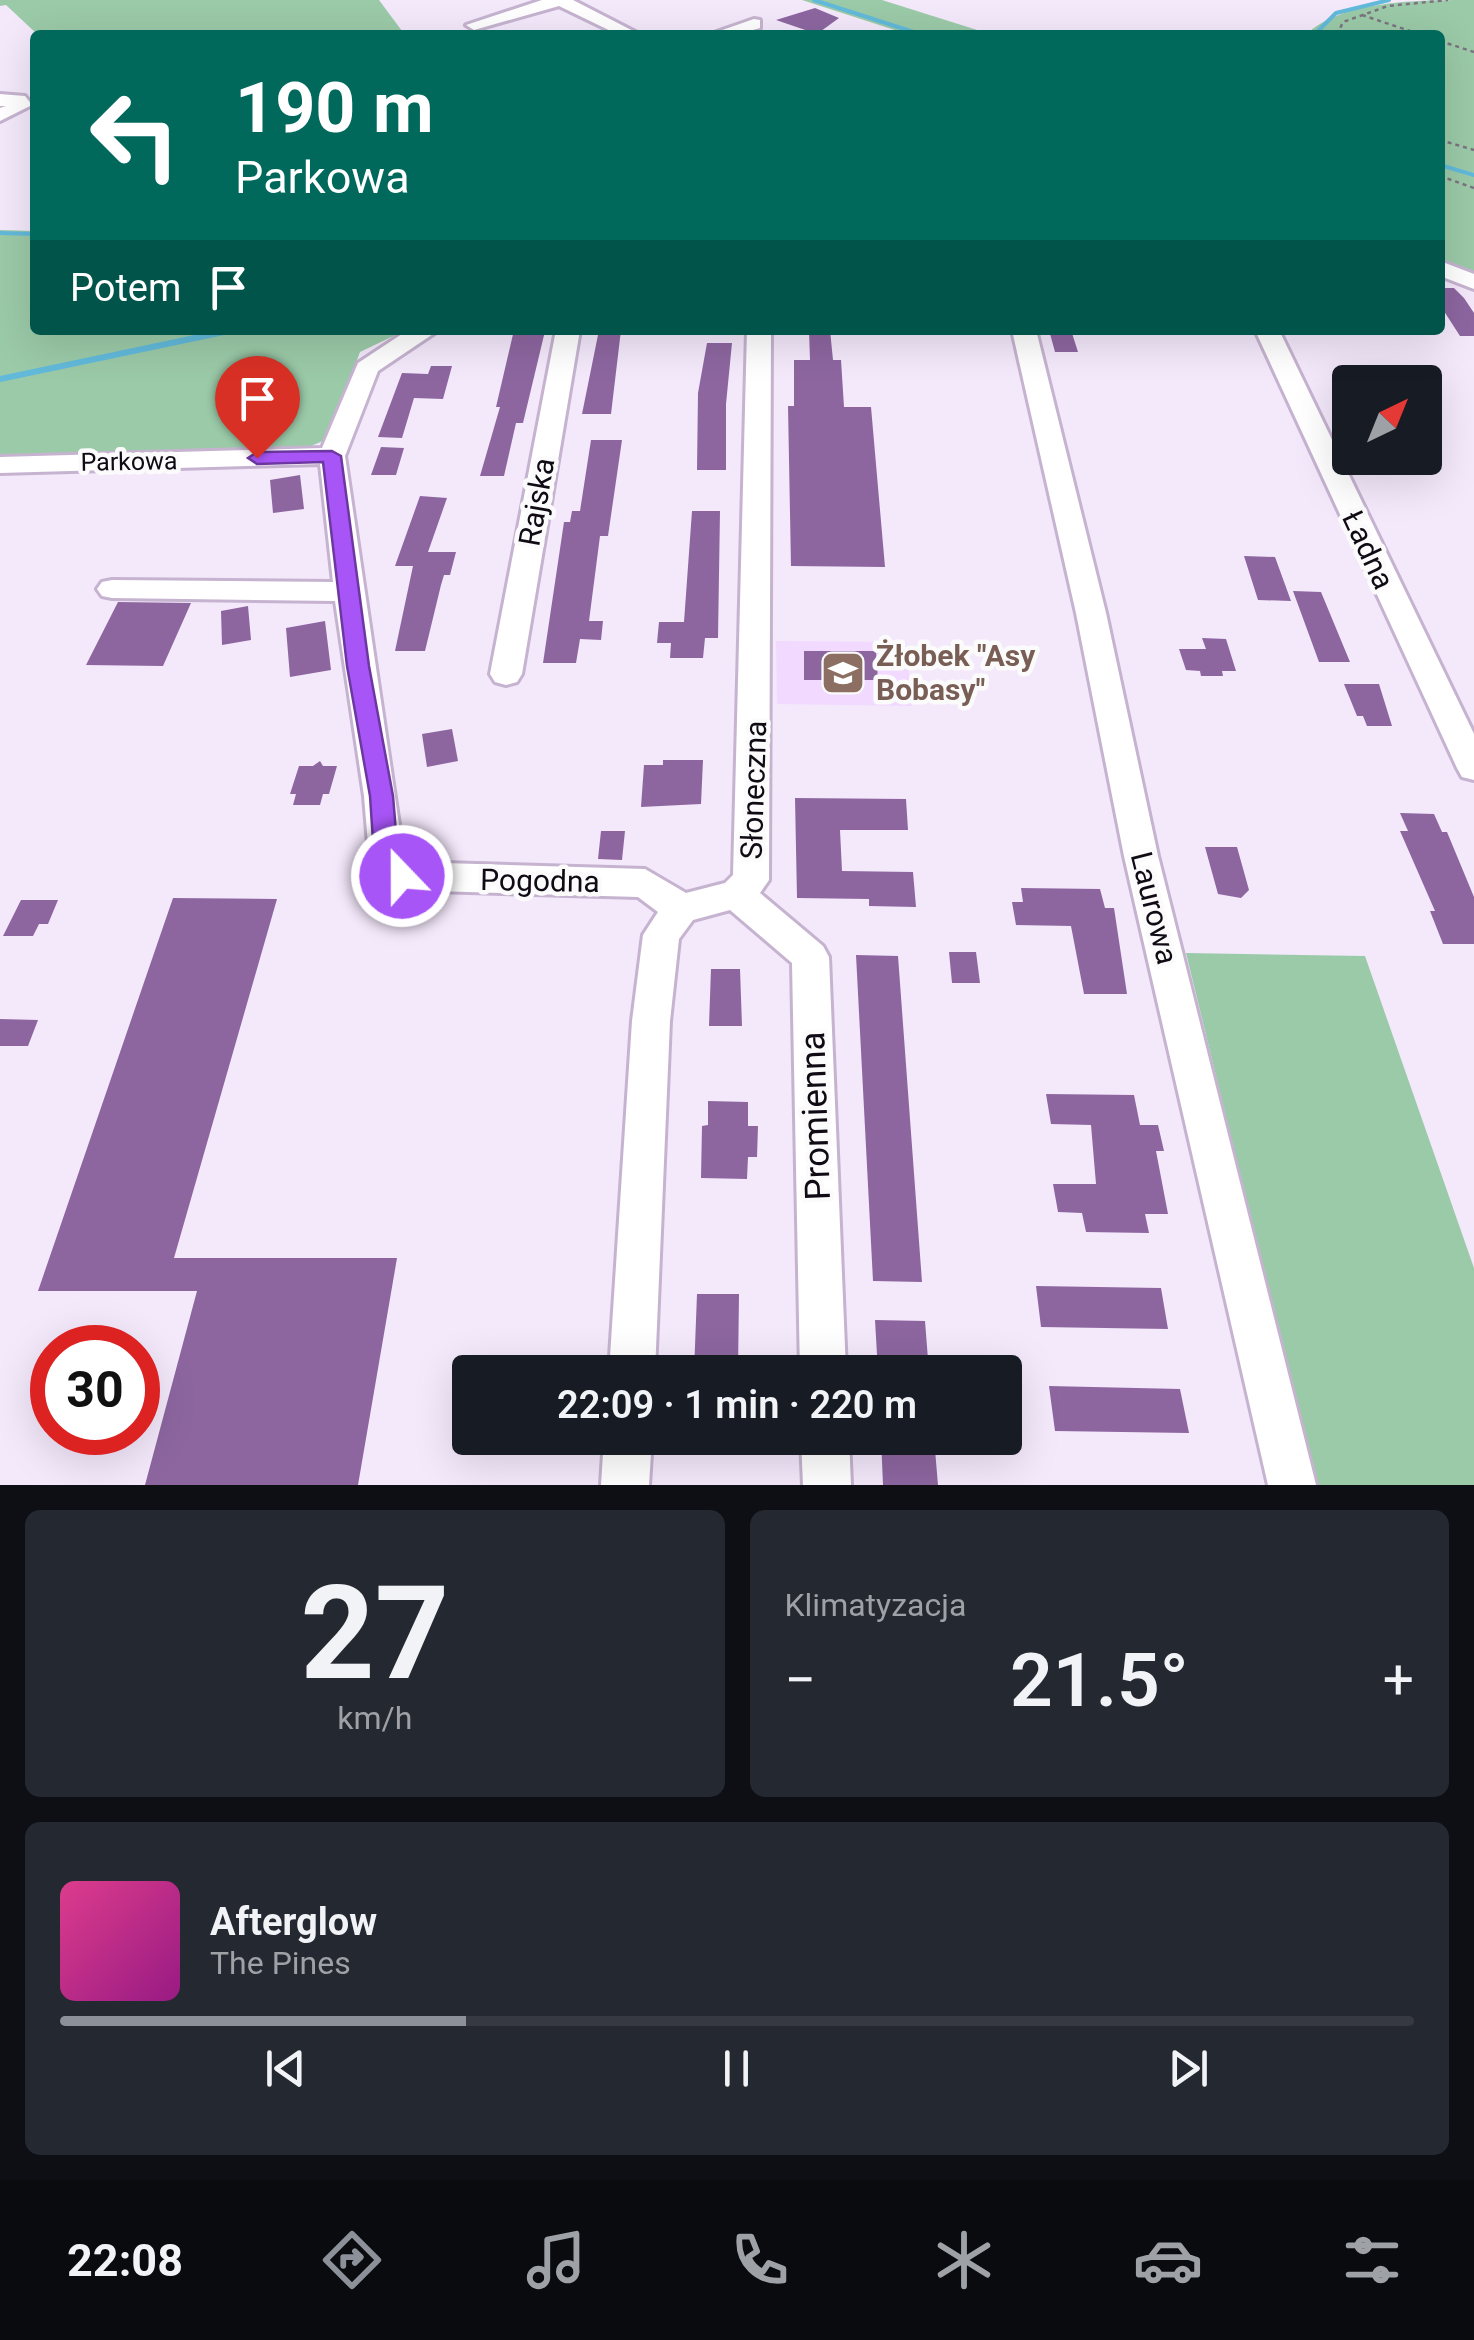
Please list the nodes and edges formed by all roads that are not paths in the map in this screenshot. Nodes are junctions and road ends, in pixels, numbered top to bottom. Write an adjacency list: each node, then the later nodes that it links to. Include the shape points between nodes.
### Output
1 (560, 0): 3 (street); 4 (street)
2 (754, 24): 5 (street)
3 (474, 25)
4 (622, 30)
5 (734, 30)
6 (0, 100): 7 (street, via 23,105)
7 (0, 115)
8 (1445, 270): 9 (street)
9 (1474, 282)
10 (417, 335): 15 (street, via 368,368)
11 (567, 335): 19 (street, Rajska)
12 (759, 335): 21 (street, Słoneczna, via 754,849 751,880)
13 (1025, 335): 29 (street, Laurowa)
14 (1269, 335): 20 (street, Ładna)
15 (332, 456): 16 (street, Parkowa); 18 (street, Pogodna)
16 (0, 464)
17 (112, 589): 18 (street)
18 (351, 592): 22 (street, Pogodna, via 391,867 402,876 645,884)
19 (506, 674)
20 (1474, 768)
21 (736, 894): 22 (street, Słoneczna); 24 (street, Promienna, via 810,957)
22 (681, 909): 23 (street, via 661,935 651,1022)
23 (633, 1355)
24 (823, 1355)
25 (627, 1455): 27 (street)
26 (826, 1455): 28 (street)
27 (625, 1485)
28 (827, 1485)
29 (1292, 1485)

